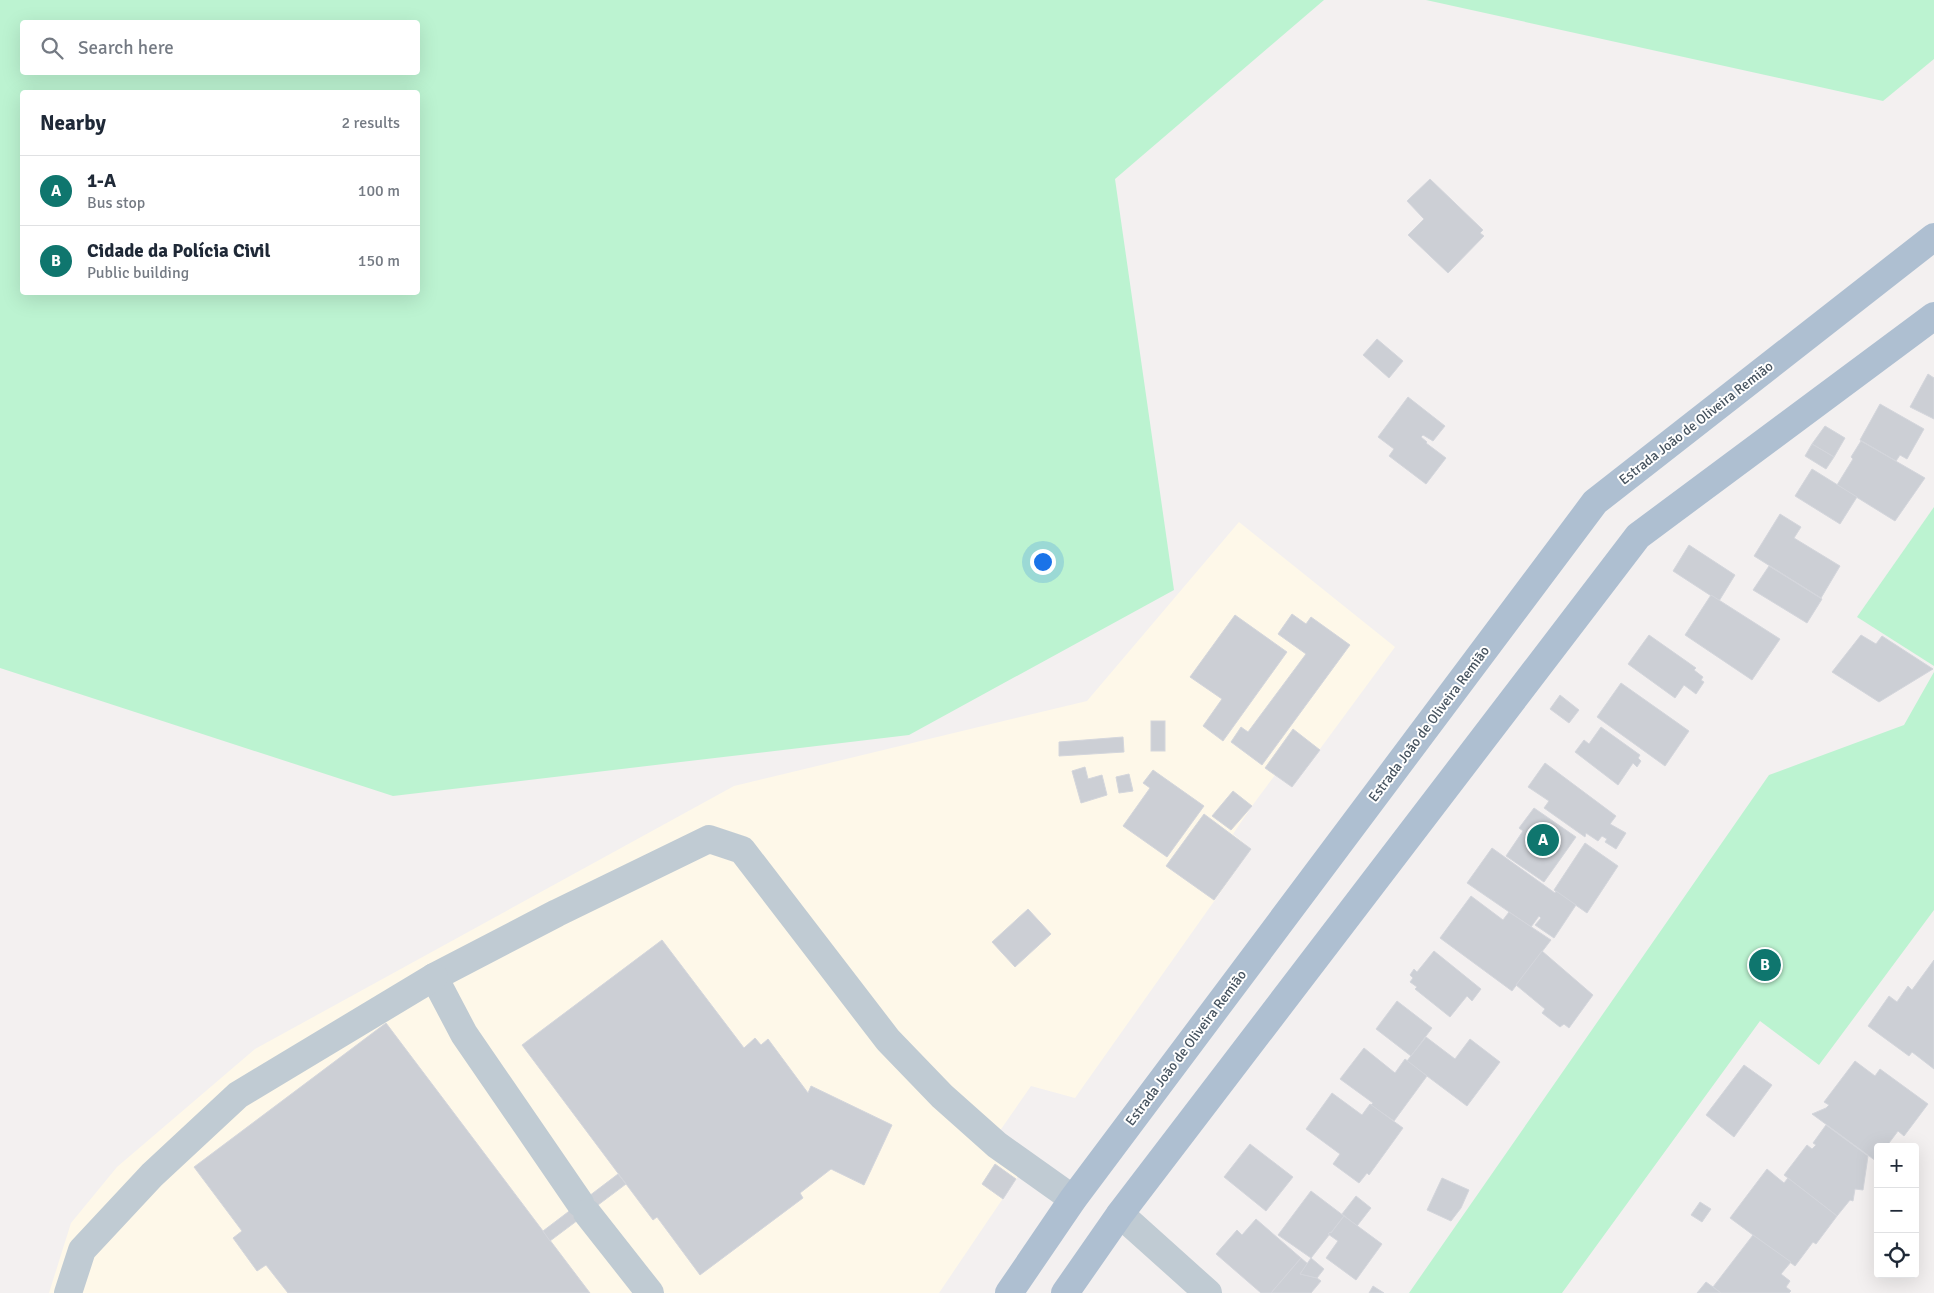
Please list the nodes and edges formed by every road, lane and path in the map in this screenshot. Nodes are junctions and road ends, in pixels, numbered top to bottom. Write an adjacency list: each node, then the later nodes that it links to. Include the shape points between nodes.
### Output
1 (1934, 237): 4 (main road, Estrada João de Oliveira Remião, via 1595,502)
2 (1934, 316): 5 (main road, via 1638,536)
3 (434, 977): 4 (street, via 557,913 710,840 725,844 742,850 888,1040 936,1089 996,1145); 6 (street, via 238,1095 152,1175 82,1250); 7 (street, via 464,1034 584,1208)
4 (1073, 1199): 8 (main road, Estrada João de Oliveira Remião)
5 (1120, 1214): 9 (main road); 10 (street)
6 (68, 1293)
7 (650, 1293)
8 (1009, 1293)
9 (1065, 1293)
10 (1208, 1293)

